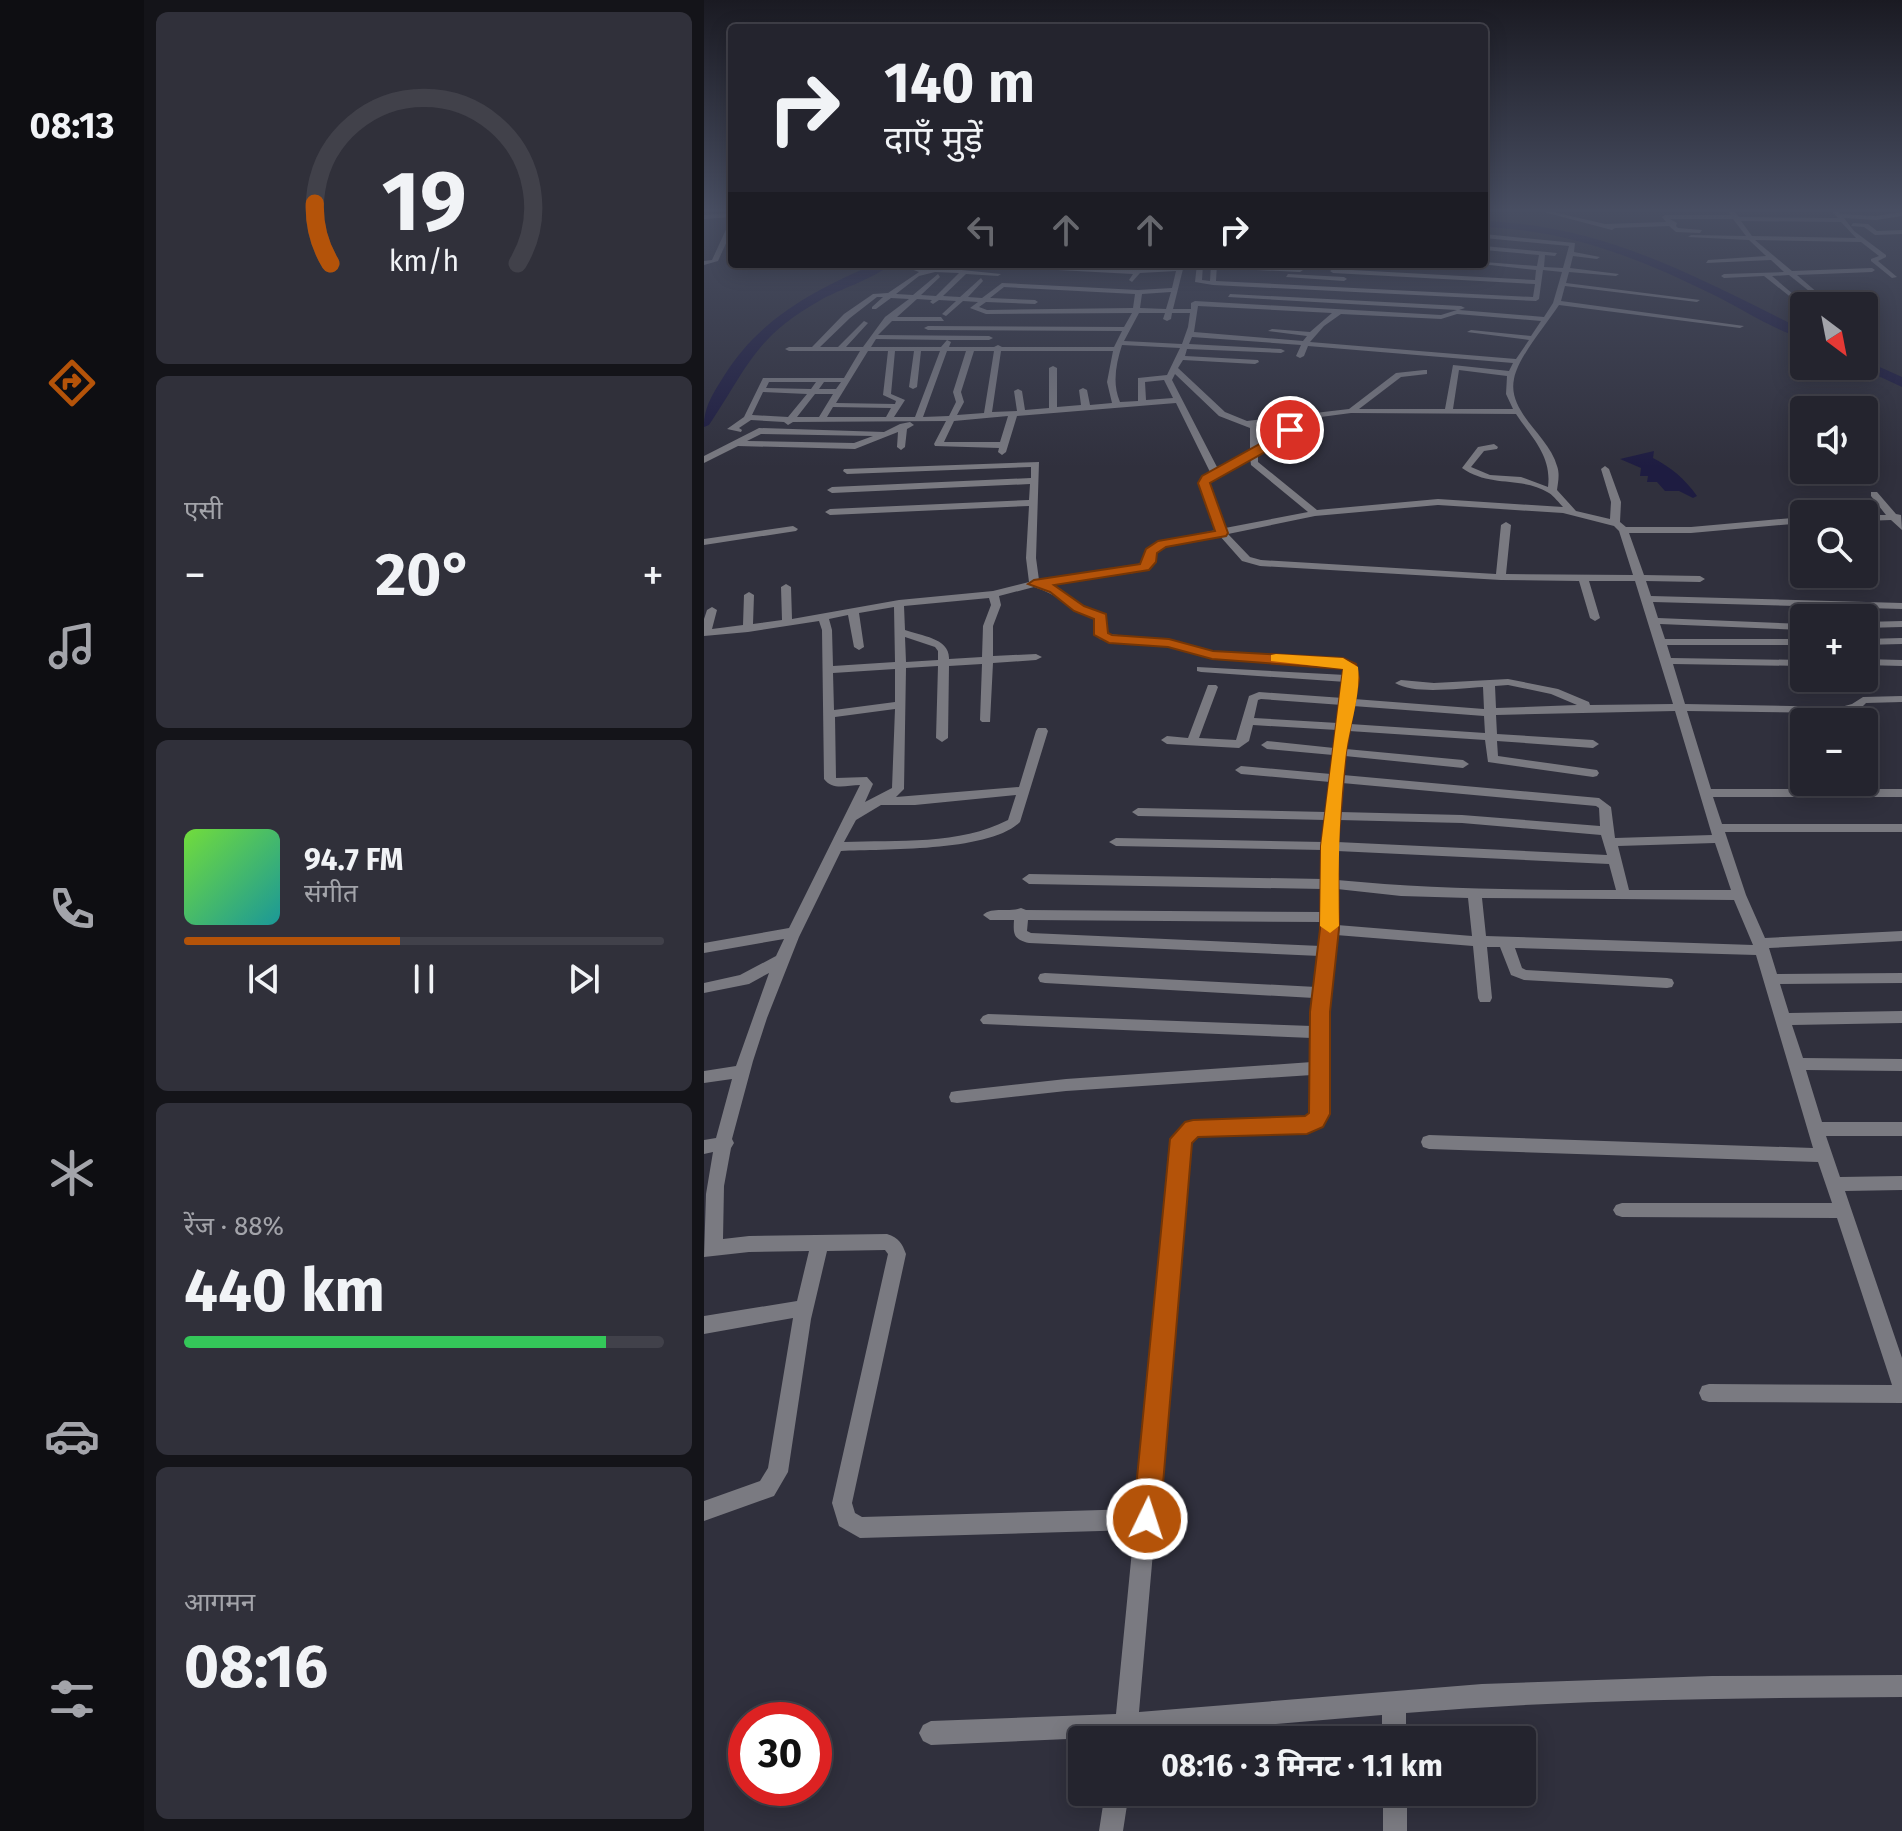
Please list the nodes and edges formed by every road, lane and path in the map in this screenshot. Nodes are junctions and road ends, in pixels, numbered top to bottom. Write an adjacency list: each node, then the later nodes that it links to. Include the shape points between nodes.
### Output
1 (870, 296): 62 (street)
2 (888, 296): 35 (street)
3 (906, 296): 22 (street)
4 (940, 296): 26 (street)
5 (964, 296): 28 (street)
6 (988, 296): 30 (street)
7 (1137, 296): 33 (street)
8 (1172, 296): 34 (street)
9 (1199, 296): 27 (street)
10 (1290, 296): 27 (street)
11 (1369, 296): 25 (street)
12 (1369, 296): 25 (street)
13 (1410, 296): 25 (street)
14 (1527, 296): 36 (street)
15 (1527, 296): 36 (street)
16 (1555, 296): 57 (street)
17 (1587, 296): 51 (street)
18 (1595, 296): 47 (street)
19 (1617, 296): 31 (street)
20 (1645, 296): 32 (street)
21 (1667, 296): 24 (street)
22 (912, 297): 26 (street); 42 (street)
23 (1577, 297): 31 (street)
24 (1672, 297): 29 (street); 37 (street)
25 (1396, 298): 36 (street)
26 (937, 299): 28 (street); 39 (street)
27 (1196, 299): 34 (street); 38 (street); 43 (street); 49 (street)
28 (960, 300): 30 (street); 40 (street)
29 (1697, 300)
30 (982, 301): 33 (street, via 974,310)
31 (1616, 301): 32 (street)
32 (1643, 304): 37 (street)
33 (1136, 306): 34 (street); 44 (street)
34 (1170, 306): 45 (street)
35 (874, 308)
36 (1478, 308): 38 (street, via 1441,317)
37 (1670, 308): 41 (street)
38 (1341, 311): 43 (street)
39 (921, 313)
40 (946, 314)
41 (1718, 314)
42 (888, 319): 44 (street); 48 (street)
43 (1326, 319): 52 (street)
44 (1130, 320): 58 (street)
45 (1167, 320)
46 (864, 323): 63 (street)
47 (1740, 326)
48 (879, 328): 55 (street); 58 (street)
49 (1189, 332): 52 (street); 54 (street); 59 (street); 60 (street)
50 (1471, 332): 57 (street)
51 (1719, 332)
52 (1312, 334): 59 (street)
53 (1162, 335): 58 (street)
54 (1175, 335)
55 (873, 337): 56 (street); 64 (street)
56 (949, 338): 58 (street); 67 (street)
57 (1532, 338): 73 (street)
58 (1122, 339): 60 (street); 61 (street); 93 (street, via 1109,379)
59 (1303, 343): 71 (street); 73 (street)
60 (1184, 346): 70 (street); 72 (street)
61 (998, 347): 68 (street); 102 (street)
62 (815, 348): 63 (street); 69 (street)
63 (841, 348): 64 (street)
64 (866, 348): 65 (street); 81 (street)
65 (892, 348): 66 (street); 95 (street, via 887,395 901,398)
66 (918, 348): 67 (street); 82 (street)
67 (944, 348): 68 (street); 110 (street)
68 (971, 348): 108 (street)
69 (789, 349)
70 (1281, 351)
71 (1300, 356)
72 (1180, 358): 74 (street); 77 (street)
73 (1518, 361): 78 (street)
74 (1255, 362)
75 (1053, 368): 97 (street)
76 (1424, 372): 98 (street, via 1399,375)
77 (1171, 373): 90 (street, via 1169,385); 91 (street, via 1141,380); 112 (street, via 1222,414)
78 (1511, 374): 99 (street, via 1509,396); 100 (street, via 1456,367)
79 (780, 379): 80 (street); 83 (street, via 766,380); 84 (street)
80 (822, 380): 81 (street); 86 (street)
81 (846, 380): 88 (street)
82 (913, 387)
83 (762, 390): 84 (street); 103 (street)
84 (777, 390): 86 (street)
85 (1083, 390): 96 (street)
86 (812, 391): 88 (street); 106 (street)
87 (1018, 391): 101 (street)
88 (840, 392): 92 (street)
89 (871, 397): 94 (street)
90 (1179, 400): 91 (street); 125 (street)
91 (1142, 403): 93 (street)
92 (831, 405): 94 (street); 104 (street)
93 (1117, 405): 96 (street)
94 (866, 406): 95 (street); 107 (street)
95 (897, 406): 109 (street)
96 (1086, 408): 97 (street)
97 (1053, 411): 101 (street)
98 (1351, 411): 100 (street); 105 (street)
99 (1519, 412): 100 (street); 128 (street, via 1549,457)
100 (1448, 413)
101 (1017, 414): 102 (street); 108 (street, via 1003,449 940,445)
102 (988, 415): 108 (street)
103 (748, 418): 106 (street); 114 (street, via 731,429)
104 (822, 418): 106 (street); 107 (street)
105 (1284, 418): 112 (street); 121 (street, via 1287,434)
106 (790, 419): 115 (street)
107 (859, 419): 109 (street)
108 (953, 419): 111 (street)
109 (888, 420): 110 (street)
110 (918, 420): 111 (street)
111 (930, 420): 113 (street)
112 (1250, 423): 121 (street, via 1256,430)
113 (903, 426): 116 (street); 118 (street)
114 (738, 430)
115 (778, 431): 116 (street); 117 (street, via 754,432); 120 (street)
116 (882, 434): 120 (street, via 855,446)
117 (736, 443): 120 (street); 122 (street)
118 (901, 447)
119 (1494, 447): 128 (street, via 1481,449 1466,468)
120 (767, 448)
121 (1252, 451): 125 (street); 133 (street, via 1260,471)
122 (704, 460)
123 (1605, 469): 137 (street)
124 (847, 471): 126 (street, via 1030,463 1037,467)
125 (1215, 472): 140 (street, via 1204,483)
126 (1035, 481): 127 (street); 130 (street)
127 (832, 490)
128 (1552, 491): 131 (street)
129 (1874, 494): 134 (street)
130 (1033, 503): 132 (street); 146 (street)
131 (1572, 511): 133 (street, via 1438,502); 137 (street)
132 (830, 512)
133 (1315, 513): 140 (street)
134 (1896, 517): 138 (street)
135 (1790, 521): 137 (street, via 1691,530)
136 (1506, 525): 142 (street)
137 (1619, 526): 143 (street)
138 (1902, 527)
139 (793, 529): 141 (street)
140 (1222, 533): 142 (street, via 1246,559 1260,563); 146 (street, via 1162,544 1150,551 1144,567)
141 (704, 542)
142 (1501, 577): 145 (street)
143 (1641, 579): 144 (street); 145 (street); 150 (street)
144 (1700, 579)
145 (1584, 580): 156 (street)
146 (1034, 584): 148 (street); 181 (street, via 1101,617 1101,635 1109,639 1169,643 1212,655 1343,663 1350,667)
147 (786, 587): 158 (street)
148 (993, 594): 151 (street); 172 (street, via 996,605 988,626)
149 (749, 595): 162 (street)
150 (1646, 599): 152 (street); 157 (street)
151 (899, 603): 154 (street); 163 (street)
152 (1902, 606)
153 (712, 610): 164 (street)
154 (853, 612): 155 (street); 170 (street)
155 (823, 617): 158 (street); 180 (street)
156 (1595, 618)
157 (1654, 621): 161 (street); 166 (street)
158 (787, 623): 162 (street)
159 (1902, 624): 160 (street)
160 (1878, 625)
161 (1790, 626)
162 (748, 629): 164 (street)
163 (900, 632): 173 (street, via 939,645); 178 (street)
164 (705, 633)
165 (1902, 641): 169 (street)
166 (1660, 642): 167 (street); 174 (street)
167 (1790, 642)
168 (1878, 642): 169 (street)
169 (1887, 642): 176 (street)
170 (859, 647)
171 (1036, 657): 172 (street)
172 (987, 658): 173 (street); 192 (street)
173 (945, 661): 178 (street); 197 (street)
174 (1666, 661): 177 (street); 188 (street)
175 (1878, 662): 176 (street)
176 (1902, 662)
177 (1790, 663)
178 (901, 664): 180 (street); 187 (street)
179 (1201, 669): 181 (street)
180 (828, 670): 191 (street)
181 (1352, 679): 186 (street)
182 (1489, 682): 183 (street); 189 (street, via 1554,691); 190 (street)
183 (1401, 683)
184 (1212, 687): 199 (street)
185 (1902, 699): 188 (street, via 1863,700 1841,710)
186 (1349, 700): 190 (street); 193 (street, via 1256,695); 194 (street)
187 (901, 705): 191 (street); 210 (street, via 898,789)
188 (1679, 707): 189 (street); 208 (street)
189 (1601, 708): 190 (street)
190 (1491, 711): 196 (street)
191 (827, 715): 212 (street, via 831,781 867,784)
192 (986, 720)
193 (1249, 721): 194 (street); 199 (street, via 1239,744)
194 (1344, 726): 196 (street); 202 (street)
195 (1042, 731): 207 (street)
196 (1492, 737): 200 (street); 205 (street, via 1491,756 1496,761)
197 (942, 738)
198 (1167, 740): 199 (street)
199 (1192, 742)
200 (1593, 744)
201 (1267, 745): 202 (street)
202 (1339, 752): 203 (street); 206 (street)
203 (1463, 764)
204 (1241, 770): 206 (street)
205 (1593, 773)
206 (1335, 778): 213 (street); 216 (street, via 1595,802 1605,807)
207 (1023, 790): 210 (street); 219 (street, via 1014,822 988,834)
208 (1706, 793): 209 (street); 215 (street)
209 (1902, 793)
210 (882, 801): 212 (street)
211 (1138, 812): 213 (street)
212 (853, 814): 219 (street)
213 (1334, 817): 216 (street, via 1462,819); 218 (street)
214 (1902, 828): 215 (street)
215 (1719, 834): 216 (street); 224 (street)
216 (1608, 836): 220 (street)
217 (1116, 842): 218 (street)
218 (1330, 846): 220 (street); 222 (street)
219 (837, 847): 229 (street)
220 (1613, 860): 225 (street)
221 (1029, 879): 222 (street)
222 (1330, 884): 223 (street); 228 (street)
223 (1475, 894): 225 (street); 231 (street)
224 (1739, 895): 225 (street); 233 (street)
225 (1624, 896)
226 (1021, 913): 227 (street); 228 (street); 235 (street, via 1020,934 1029,938)
227 (990, 915)
228 (1330, 923): 231 (street, via 1385,935); 235 (street)
229 (794, 932): 234 (street); 236 (street)
230 (1901, 938): 233 (street)
231 (1478, 940): 232 (street); 243 (street)
232 (1505, 941): 233 (street); 240 (street, via 1516,971 1524,975)
233 (1761, 946): 239 (street)
234 (704, 948)
235 (1327, 951): 242 (street)
236 (783, 959): 241 (street, via 744,980); 251 (street)
237 (1045, 978): 242 (street)
238 (1902, 978): 239 (street)
239 (1772, 979): 245 (street)
240 (1667, 983)
241 (704, 988)
242 (1322, 993): 247 (street)
243 (1485, 998)
244 (1902, 1017): 245 (street)
245 (1785, 1019): 248 (street)
246 (988, 1020): 247 (street)
247 (1319, 1032): 250 (street)
248 (1797, 1064): 249 (street); 254 (street)
249 (1902, 1065)
250 (1319, 1068): 253 (street); 273 (street, via 1316,1121 1193,1129 1181,1139)
251 (742, 1071): 252 (street); 257 (street)
252 (704, 1077)
253 (957, 1097)
254 (1818, 1129): 255 (street); 259 (street)
255 (1902, 1129)
256 (1429, 1142): 259 (street)
257 (726, 1143): 258 (street); 262 (street)
258 (704, 1147)
259 (1824, 1155): 261 (street)
260 (1902, 1183): 261 (street)
261 (1835, 1184): 264 (street)
262 (710, 1190): 266 (street)
263 (1622, 1210): 264 (street)
264 (1843, 1211): 269 (street)
265 (820, 1243): 266 (street); 267 (street); 273 (street, via 887,1242 897,1254 842,1503 846,1519 860,1528)
266 (709, 1248)
267 (804, 1308): 268 (street); 272 (street, via 778,1472 767,1489)
268 (704, 1325)
269 (1902, 1386)
270 (1709, 1393): 271 (street)
271 (1902, 1394)
272 (704, 1511)
273 (1147, 1519): 276 (street)
274 (1902, 1686): 275 (street, via 1712,1687)
275 (1394, 1702): 277 (street); 278 (street)
276 (1127, 1726)
277 (1180, 1726)
278 (1394, 1726)
279 (1068, 1732): 280 (street)
280 (931, 1733)
281 (1115, 1806): 283 (street)
282 (1395, 1806): 284 (street)
283 (1111, 1831)
284 (1395, 1831)

